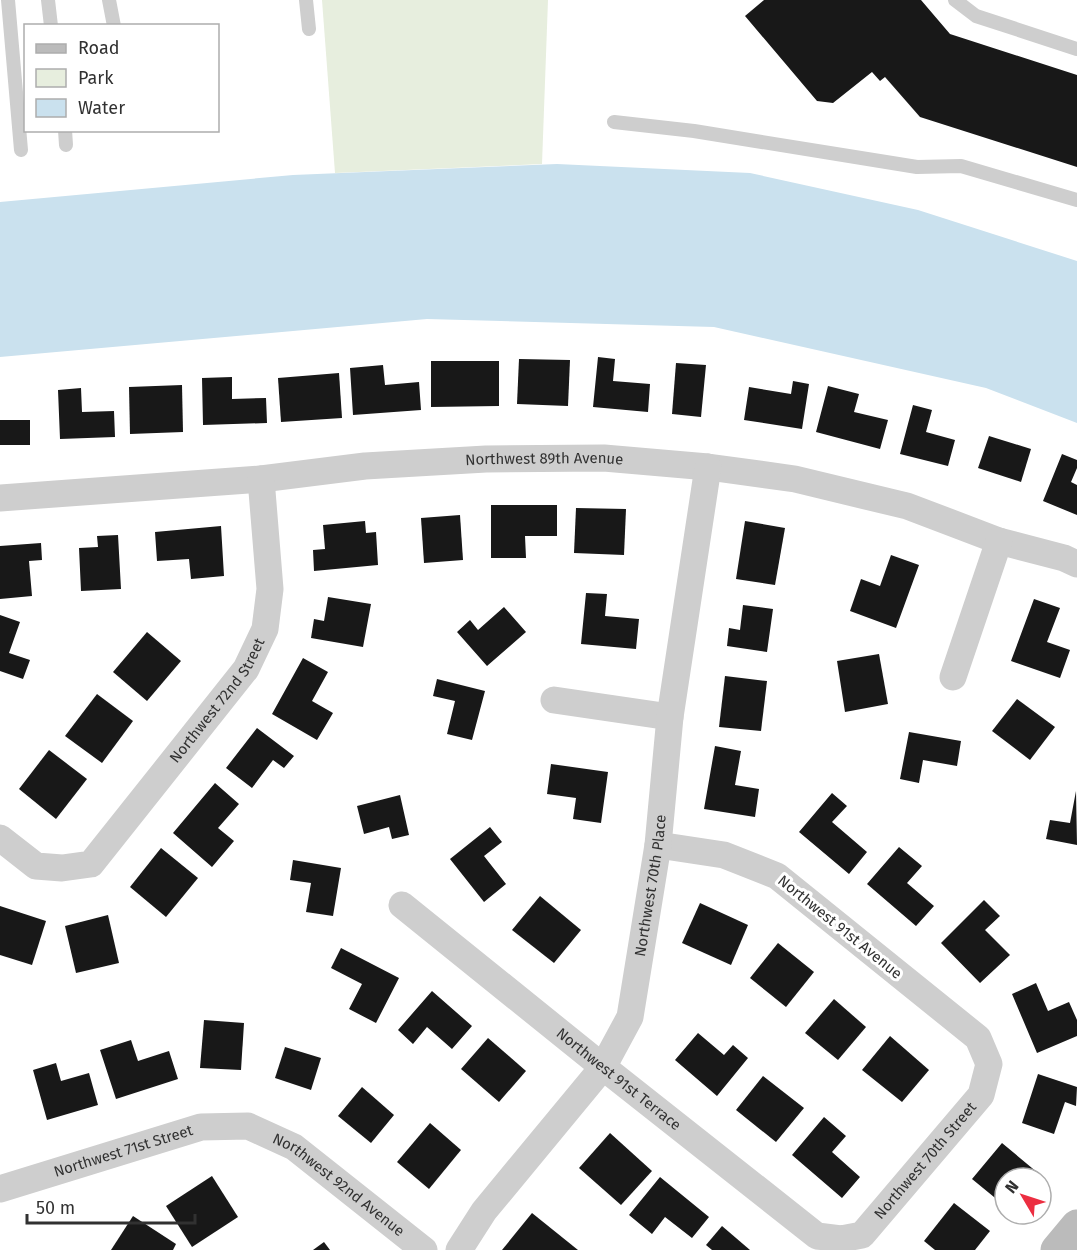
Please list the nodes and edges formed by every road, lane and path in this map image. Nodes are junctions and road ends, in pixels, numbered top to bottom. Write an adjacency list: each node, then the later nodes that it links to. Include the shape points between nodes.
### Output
1 (8, 0): 11 (lane)
2 (48, 0): 6 (lane)
3 (109, 0): 7 (lane)
4 (306, 0): 8 (lane)
5 (955, 0): 9 (lane, via 976,16)
6 (51, 24)
7 (114, 24)
8 (309, 29)
9 (1077, 49)
10 (614, 122): 12 (lane, via 917,167 961,166)
11 (21, 150)
12 (1077, 200)
13 (708, 467): 14 (street, Northwest 89th Avenue, via 604,458 486,459 365,466); 16 (street, Northwest 89th Avenue, via 795,479 908,506); 20 (street, Northwest 70th Place)
14 (261, 479): 15 (street, Northwest 89th Avenue); 21 (street, Northwest 72nd Street, via 270,589 265,629 246,669 91,864 36,866)
15 (0, 498)
16 (999, 541): 17 (street, Northwest 89th Avenue); 18 (street)
17 (1077, 564)
18 (953, 677)
19 (554, 700): 20 (street)
20 (670, 717): 22 (street, Northwest 70th Place)
21 (0, 837)
22 (658, 845): 24 (street, Northwest 91st Avenue, via 724,855 777,876 978,1038); 25 (street, Northwest 70th Place, via 630,1017)
23 (402, 905): 25 (street, Northwest 91st Terrace)
24 (989, 1064): 29 (street, Northwest 70th Street, via 981,1095 862,1235)
25 (603, 1067): 29 (street, Northwest 91st Terrace, via 817,1236); 31 (street, Northwest 70th Place, via 484,1211)
26 (248, 1126): 27 (street, Northwest 71st Street, via 201,1127); 30 (street, Northwest 92nd Avenue, via 294,1147)
27 (0, 1189)
28 (1077, 1226): 32 (main road)
29 (841, 1239)
30 (424, 1250)
31 (459, 1250)
32 (1058, 1250)

